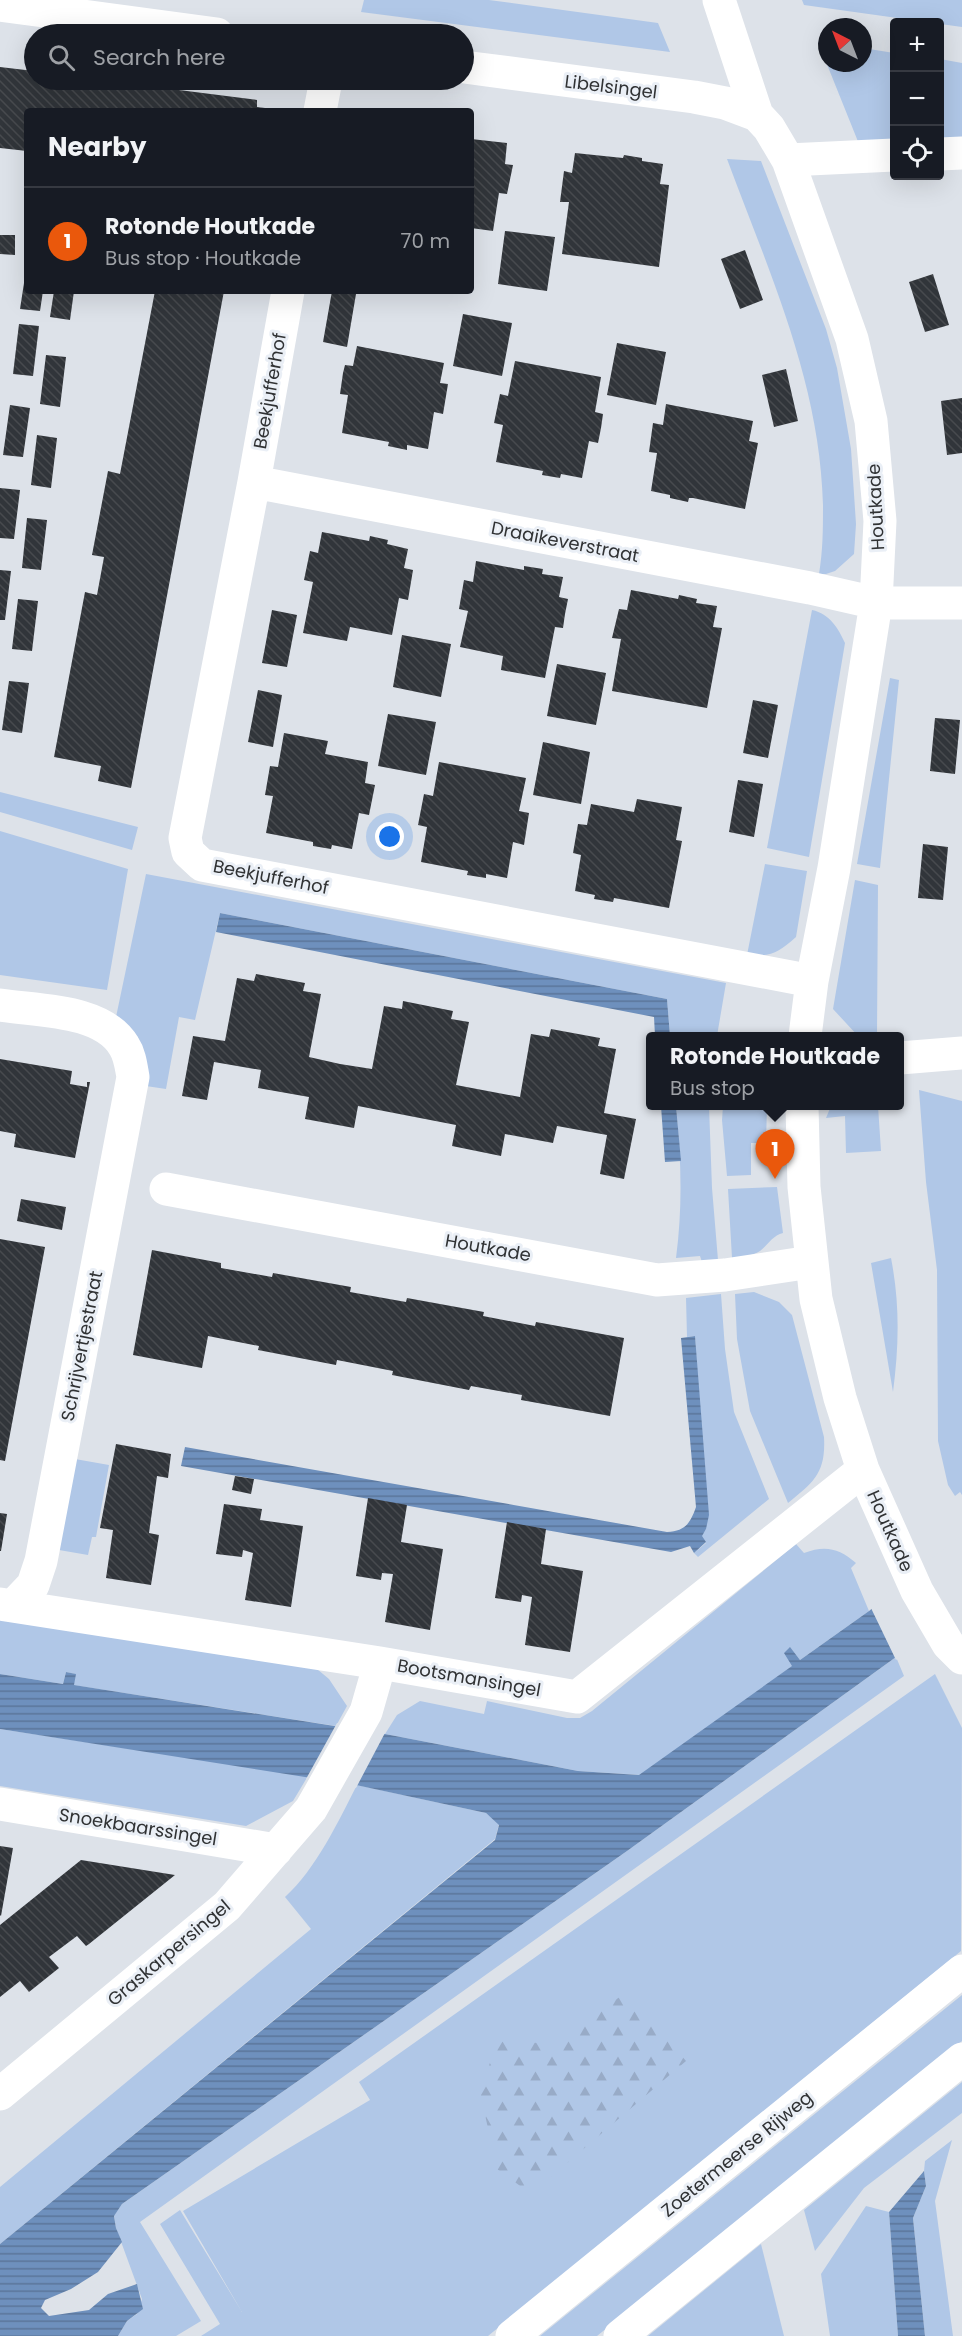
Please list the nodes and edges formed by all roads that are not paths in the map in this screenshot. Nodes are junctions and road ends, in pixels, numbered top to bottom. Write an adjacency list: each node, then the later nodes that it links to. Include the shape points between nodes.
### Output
1 (720, 0): 7 (street, Houtkade)
2 (0, 5): 3 (street)
3 (142, 24)
4 (474, 69): 7 (street, Libelsingel, via 693,97)
5 (324, 90): 6 (street)
6 (321, 108)
7 (757, 115): 11 (street, Houtkade)
8 (962, 153): 9 (street)
9 (944, 154)
10 (890, 155): 11 (street)
11 (788, 160): 14 (street, Houtkade, via 852,339 870,421 880,521)
12 (287, 294): 13 (street, Beekjufferhof)
13 (254, 482): 14 (street, Draaikeverstraat); 16 (street, Beekjufferhof, via 185,838 188,852 202,865)
14 (876, 603): 15 (street, Draaikeverstraat); 16 (street, Houtkade)
15 (962, 603)
16 (812, 981): 18 (street, Houtkade)
17 (0, 1005): 25 (street, Schrijvertjestraat, via 99,1023 123,1045 133,1077 41,1561 33,1585)
18 (806, 1032)
19 (954, 1057): 20 (street)
20 (904, 1058)
21 (802, 1110): 23 (street, Houtkade)
22 (166, 1189): 23 (street, Houtkade, via 657,1280)
23 (811, 1262): 24 (street, Houtkade, via 840,1398)
24 (863, 1470): 26 (street, Houtkade, via 918,1591); 27 (street, Bootsmansingel, via 577,1697)
25 (6, 1605): 27 (street, Bootsmansingel)
26 (957, 1658)
27 (380, 1663): 29 (street, Graskarpersingel, via 366,1712 310,1809)
28 (0, 1804): 29 (street, Snoekbaarssingel)
29 (276, 1850): 32 (street, Graskarpersingel, via 227,1906)
30 (962, 1971): 33 (street, Zoetermeerse Rijweg)
31 (962, 2059): 34 (street)
32 (0, 2094)
33 (512, 2336)
34 (620, 2336)

